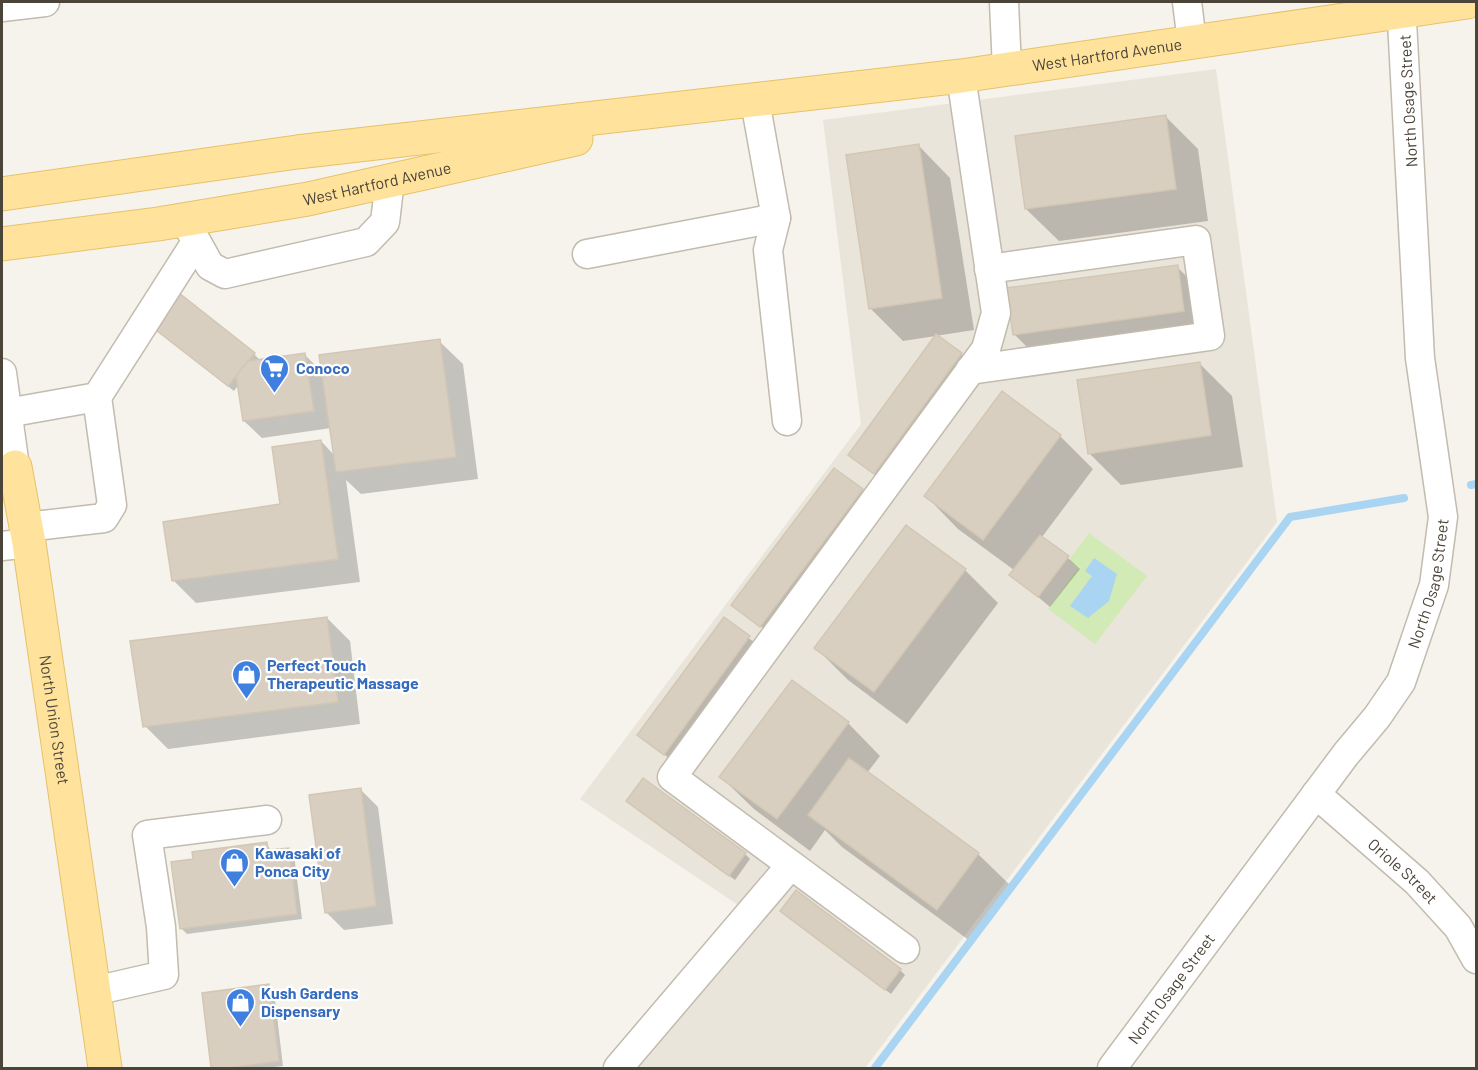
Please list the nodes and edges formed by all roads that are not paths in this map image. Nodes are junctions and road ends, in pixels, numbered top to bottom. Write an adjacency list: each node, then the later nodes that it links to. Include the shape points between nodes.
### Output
1 (45, 2): 6 (street)
2 (1004, 2): 8 (street)
3 (1187, 2): 7 (street)
4 (1467, 2): 5 (main road, West Hartford Avenue)
5 (1402, 6): 7 (main road, West Hartford Avenue); 25 (street, North Osage Street, via 1420,358 1443,517 1434,585 1401,682)
6 (2, 7)
7 (1192, 42): 8 (main road, West Hartford Avenue)
8 (1007, 69): 9 (main road, West Hartford Avenue)
9 (961, 76): 10 (main road, West Hartford Avenue); 17 (street)
10 (752, 101): 11 (main road, West Hartford Avenue); 12 (main road, West Hartford Avenue, via 297,152); 13 (street)
11 (390, 180): 14 (main road, West Hartford Avenue); 14 (street, via 385,222 366,242 225,274 210,266)
12 (2, 194)
13 (776, 218): 16 (street); 22 (street, via 768,249)
14 (190, 231): 15 (main road, West Hartford Avenue); 20 (street)
15 (2, 244)
16 (587, 254)
17 (989, 269): 18 (street, via 996,313 986,349); 18 (street, via 1196,240 1210,336)
18 (970, 370): 27 (street, via 672,777)
19 (2, 373): 21 (street, North Union Street)
20 (97, 397): 21 (street); 24 (street, via 112,505 104,518)
21 (7, 414): 23 (street, North Union Street)
22 (787, 421)
23 (15, 467): 24 (main road, North Union Street)
24 (19, 539): 30 (main road, North Union Street)
25 (1316, 794): 29 (street, Oriole Street, via 1417,882 1458,927); 33 (street, North Osage Street)
26 (267, 820): 30 (street, via 147,835 164,975)
27 (791, 865): 28 (street); 32 (street)
28 (905, 949)
29 (1476, 960)
30 (94, 991): 31 (main road, North Union Street)
31 (105, 1068)
32 (618, 1068)
33 (1112, 1068)

